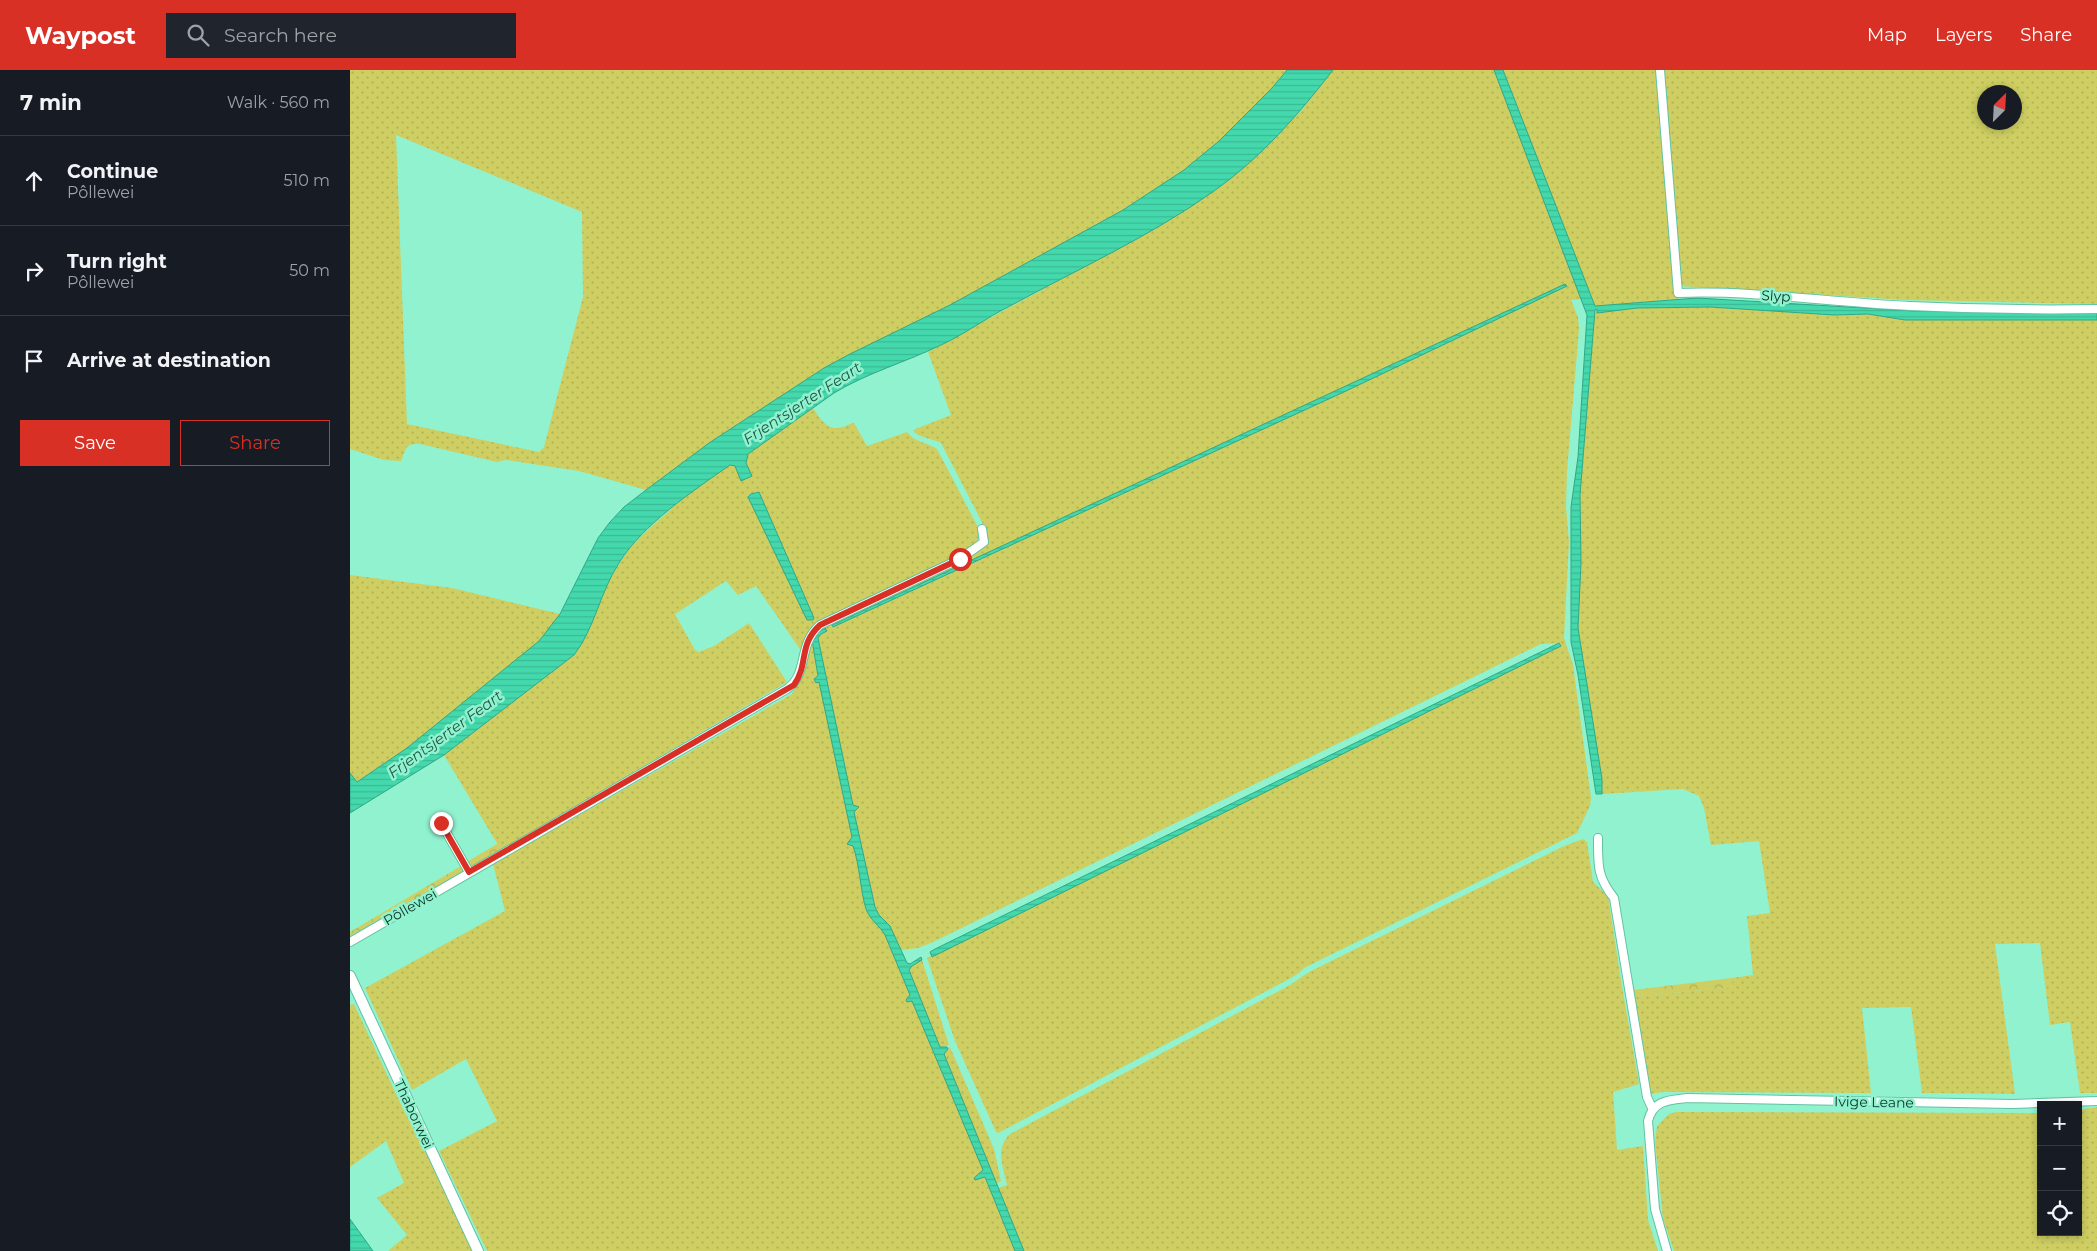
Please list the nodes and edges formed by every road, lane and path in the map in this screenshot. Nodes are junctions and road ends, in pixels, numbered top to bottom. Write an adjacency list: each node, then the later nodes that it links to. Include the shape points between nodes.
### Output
1 (1660, 70): 2 (street, Slyp, via 1678,293 1764,295 1909,306 2043,310)
2 (2097, 308)
3 (982, 530): 6 (street, Pôllewei, via 984,542 960,559 820,625 807,641 797,680 787,689)
4 (441, 823): 6 (street)
5 (1598, 838): 10 (street, via 1598,872 1614,898 1647,1097)
6 (469, 872): 7 (street, Pôllewei)
7 (350, 942)
8 (350, 976): 11 (street, Thaborwei)
9 (2097, 1102): 10 (street, Ivige Leane, via 2013,1104 1687,1098 1661,1102)
10 (1652, 1108): 12 (street, via 1648,1121 1652,1182 1657,1219)
11 (478, 1251)
12 (1667, 1251)

